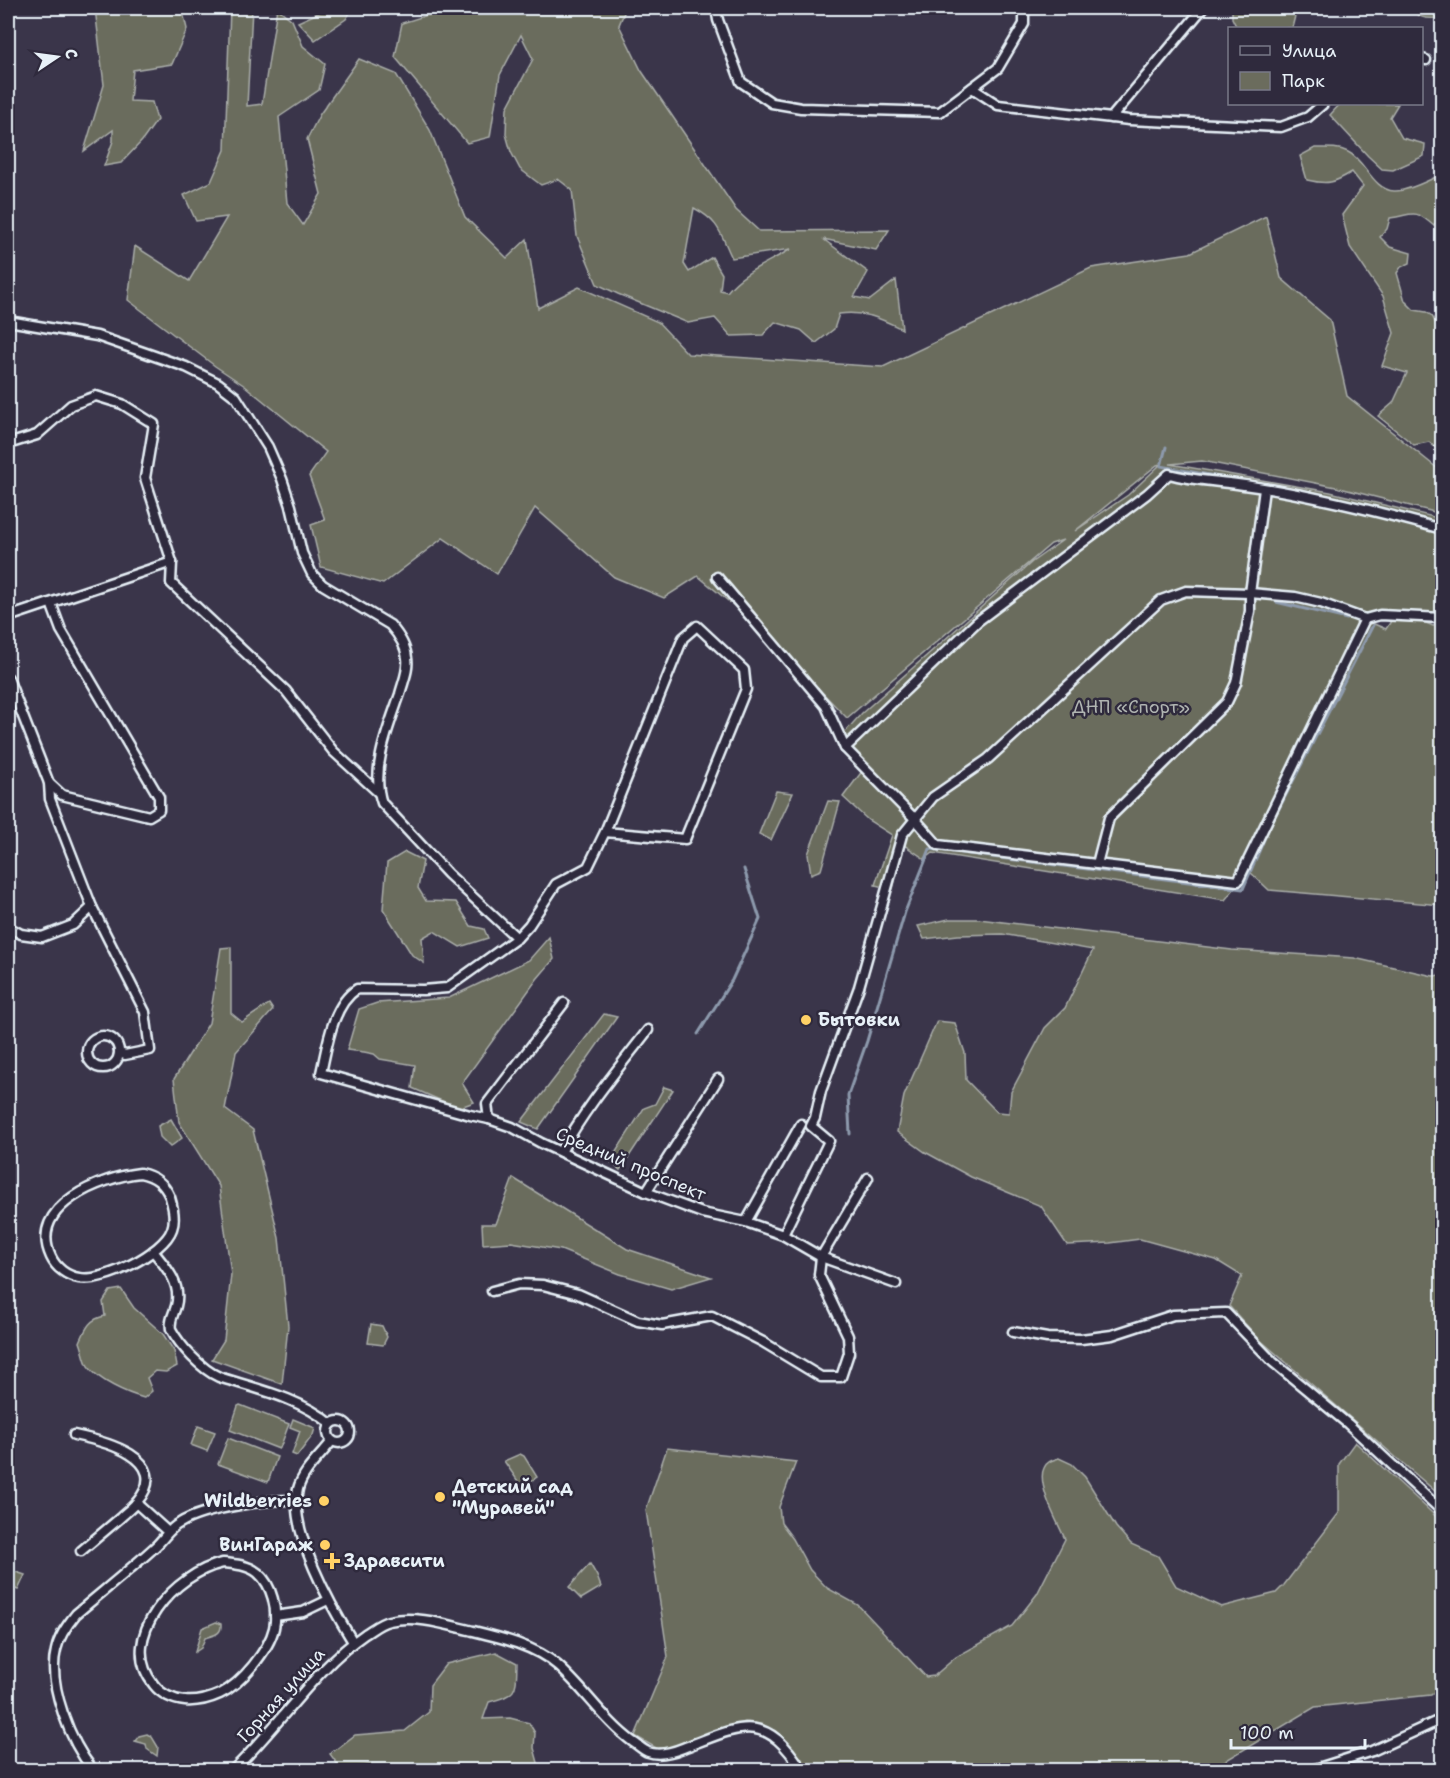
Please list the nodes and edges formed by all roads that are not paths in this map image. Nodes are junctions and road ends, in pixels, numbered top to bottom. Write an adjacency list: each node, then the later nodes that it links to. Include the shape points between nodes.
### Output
1 (716, 8): 4 (street, via 741,82 772,103 801,108 940,111)
2 (1024, 8): 4 (street, via 1023,24 998,68)
3 (1203, 8): 6 (street)
4 (972, 88): 6 (street, via 998,105)
5 (1322, 105): 6 (street, via 1308,117 1281,127)
6 (1111, 118)
7 (8, 321): 21 (street, via 97,336 186,367 236,397 268,447 282,479 302,553 312,574 323,585 390,625 404,645 407,671 382,747)
8 (8, 444): 11 (street, via 37,435 71,405 96,396 122,404 154,424 145,478)
9 (1264, 489): 10 (street); 13 (street); 19 (street, via 1168,474 978,621)
10 (1443, 529)
11 (172, 562): 14 (street); 21 (street, via 171,583 286,691 333,751)
12 (717, 577): 19 (street, via 826,706)
13 (1251, 593): 17 (street, via 1295,597); 22 (street, via 1186,591 1161,600 988,759 933,796); 24 (street, via 1236,683 1227,702 1109,818)
14 (51, 603): 15 (street); 20 (street, via 61,630 159,798 159,810 149,816 62,795)
15 (8, 617)
16 (1443, 618): 17 (street, via 1380,615)
17 (1365, 619): 24 (street, via 1238,881)
18 (8, 678): 20 (street)
19 (845, 748): 22 (street)
20 (49, 783): 25 (street, via 50,799)
21 (379, 793): 27 (street, via 382,803 448,874)
22 (915, 819): 24 (street, via 938,845); 38 (street, via 902,835 859,987 811,1126 829,1142)
23 (605, 832): 23 (street, via 685,839 746,689 744,670 697,626 683,638); 27 (street, via 588,867 556,884)
24 (1097, 864)
25 (92, 907): 26 (street, via 73,925 42,937 21,934); 30 (street, via 145,1012 150,1050 125,1056)
26 (8, 927)
27 (516, 938): 32 (street, Средний проспект, via 447,988 357,989 349,994 335,1018 321,1073)
28 (564, 1003): 32 (street, via 487,1104)
29 (648, 1030): 34 (street)
30 (120, 1053)
31 (718, 1079): 36 (street)
32 (489, 1119): 34 (street, Средний проспект)
33 (801, 1124): 37 (street)
34 (561, 1152): 36 (street, Средний проспект)
35 (868, 1178): 40 (street)
36 (646, 1192): 37 (street, Средний проспект, via 702,1213)
37 (746, 1222): 38 (street, Средний проспект)
38 (783, 1235): 40 (street, Средний проспект)
39 (153, 1251): 39 (street, via 172,1229 173,1209 168,1192 157,1178 140,1173 85,1189 57,1211 48,1230 47,1241 57,1267 84,1279 105,1275); 44 (street, via 177,1286 171,1329 201,1366 219,1377 302,1404)
40 (821, 1257): 41 (street, Средний проспект); 42 (street, via 819,1275 848,1336 849,1353 841,1377 821,1377 712,1316 662,1325 638,1321 578,1294 543,1285 519,1284)
41 (896, 1284)
42 (492, 1291)
43 (1013, 1332): 49 (street, via 1082,1339 1112,1335 1173,1316 1226,1313 1274,1362)
44 (331, 1424): 46 (street, via 328,1431); 46 (street, via 340,1420 350,1430 345,1441)
45 (74, 1435): 48 (street, via 116,1446 140,1462 147,1478)
46 (332, 1441): 47 (street, via 304,1477)
47 (297, 1500): 50 (street, via 274,1500 208,1512 181,1522); 52 (street, via 302,1531)
48 (136, 1503): 50 (street); 51 (street)
49 (1443, 1511)
50 (168, 1532): 56 (street, via 76,1614 55,1651 55,1679 63,1716 75,1744)
51 (81, 1551)
52 (328, 1600): 53 (street, via 303,1612); 54 (street)
53 (275, 1616): 53 (street, via 271,1593 257,1572 223,1563 197,1572 165,1598 149,1624 142,1648 149,1679 162,1694 182,1701 223,1693 263,1652 274,1629)
54 (353, 1642): 57 (street, Горная улица); 58 (street, Горная улица, via 378,1625 403,1619 475,1631 532,1649 557,1665 625,1736 647,1752 674,1752 738,1728 761,1729 782,1743)
55 (1443, 1719): 59 (street, via 1372,1751)
56 (93, 1770)
57 (233, 1770)
58 (802, 1770)
59 (1312, 1770)

